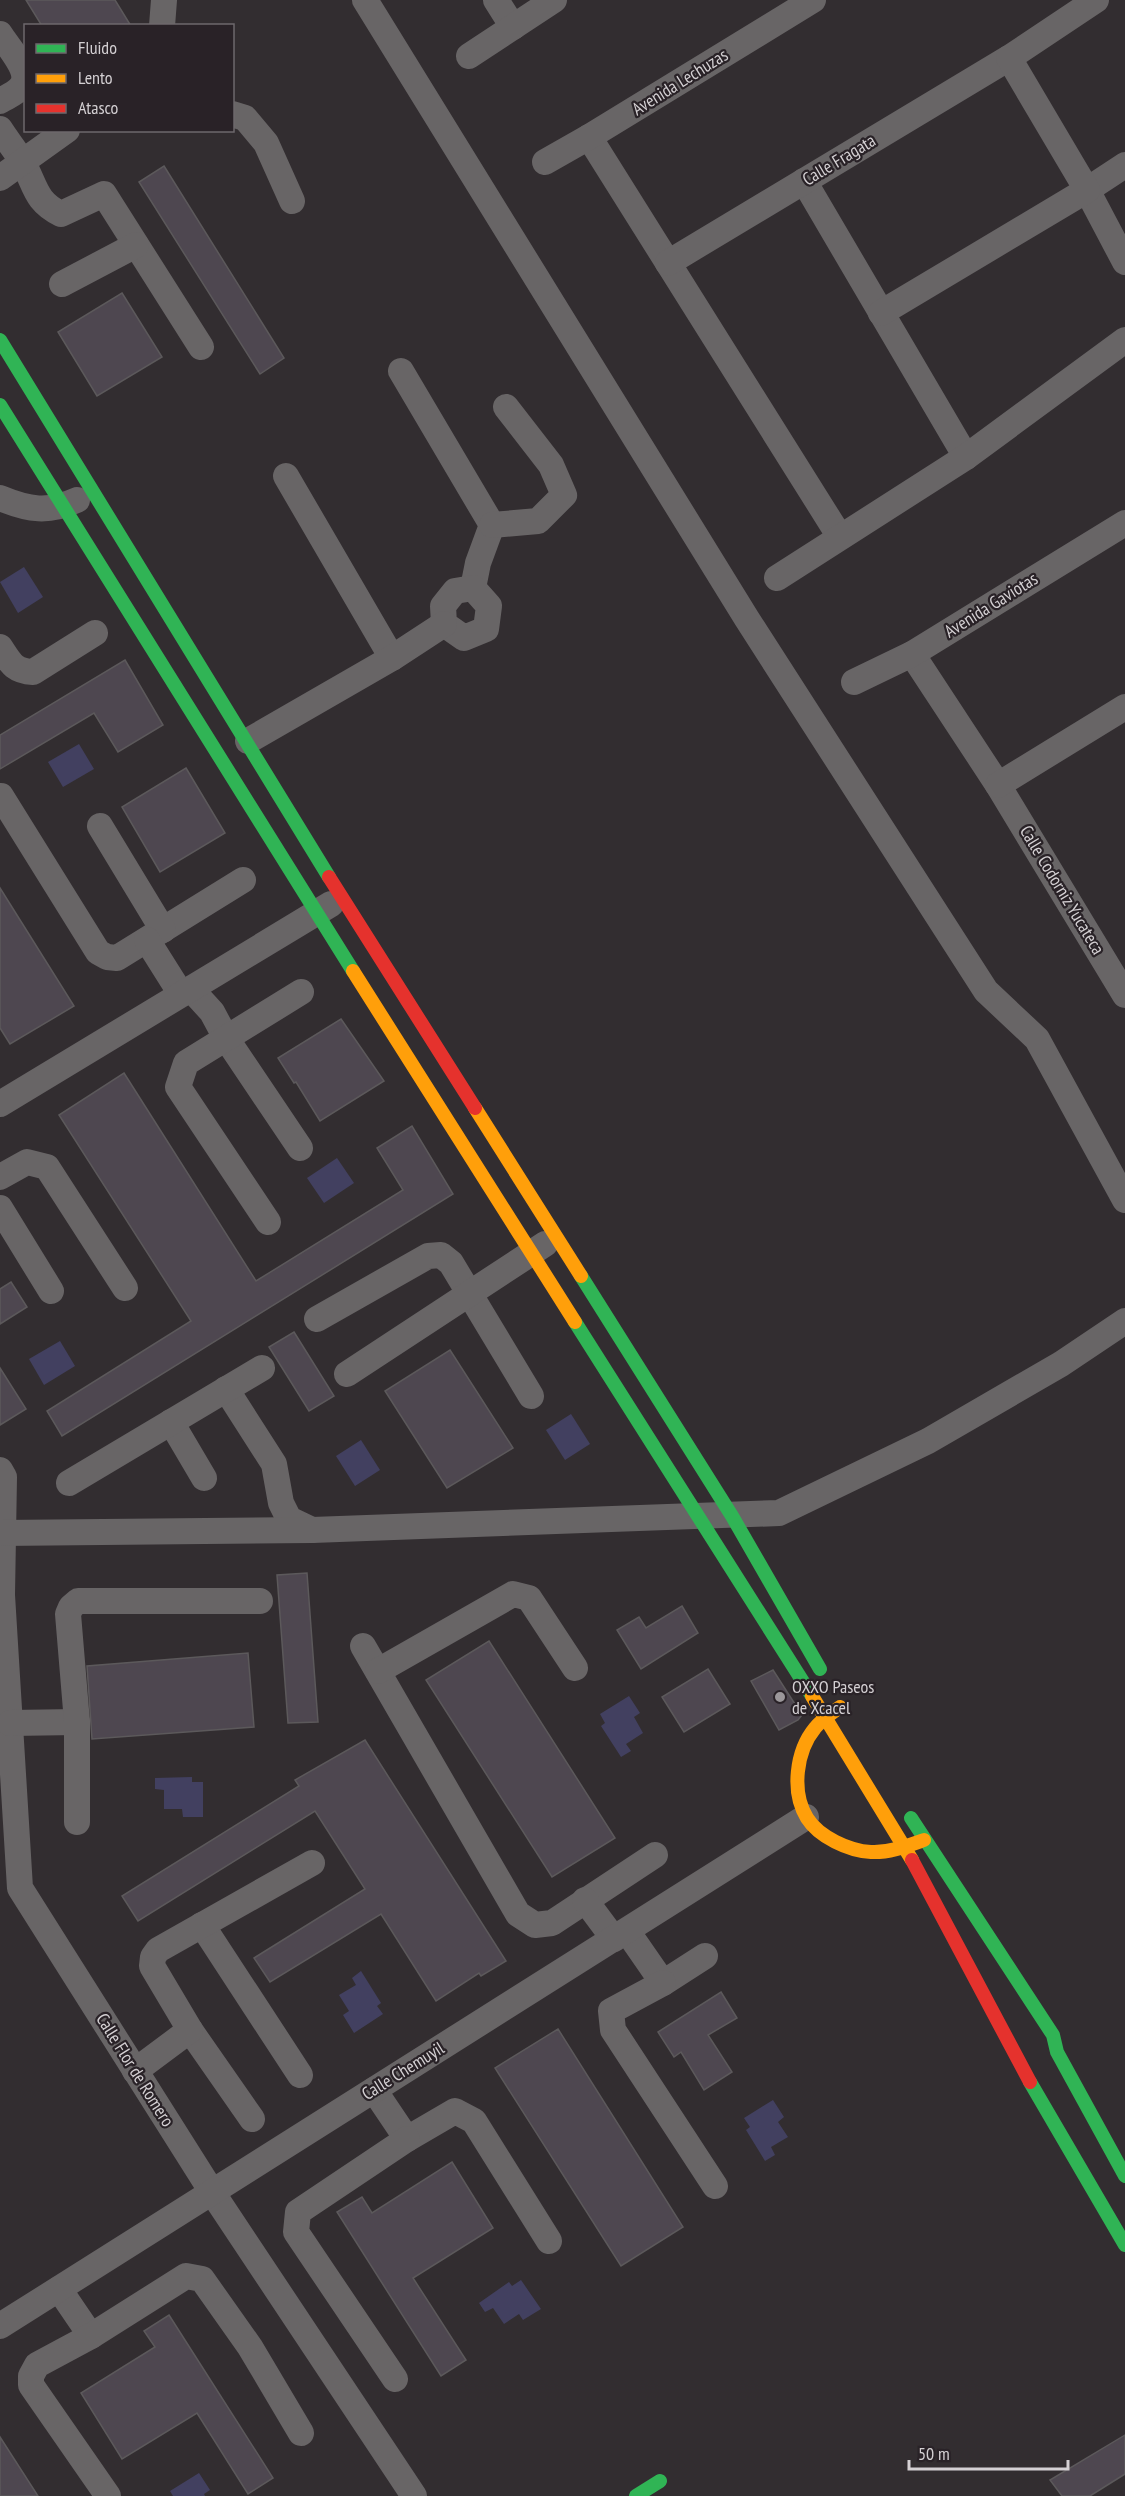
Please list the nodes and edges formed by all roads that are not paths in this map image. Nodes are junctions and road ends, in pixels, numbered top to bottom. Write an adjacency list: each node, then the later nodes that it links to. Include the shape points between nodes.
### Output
1 (365, 0): 67 (street, via 747,619 986,991 1037,1039)
2 (496, 0): 6 (street)
3 (554, 0): 6 (street)
4 (813, 0): 16 (street, Avenida Lechuzas)
5 (1096, 0): 9 (street, Calle Fragata)
6 (513, 27): 8 (street)
7 (0, 34): 10 (street)
8 (469, 56)
9 (1009, 58): 21 (street, Calle Fragata); 22 (street)
10 (24, 71)
11 (24, 83): 12 (street)
12 (0, 101)
13 (234, 115): 23 (street, via 245,118 266,143)
14 (0, 129): 18 (street)
15 (64, 132): 18 (street)
16 (589, 137): 17 (street, Avenida Lechuzas); 26 (street)
17 (545, 162)
18 (23, 163): 20 (street); 24 (street, via 46,207 61,214 104,194)
19 (1125, 165): 22 (street)
20 (0, 178)
21 (804, 181): 26 (street, Calle Fragata); 28 (street)
22 (1087, 190): 25 (street); 28 (street)
23 (292, 201)
24 (136, 245): 27 (street); 30 (street)
25 (1125, 262)
26 (668, 263): 42 (street)
27 (62, 284)
28 (882, 313): 35 (street)
29 (1125, 340): 35 (street)
30 (201, 347)
31 (3, 354): 37 (main road)
32 (401, 371): 41 (street)
33 (0, 405): 39 (main road)
34 (506, 407): 41 (street, via 550,465 564,495 538,521)
35 (966, 457): 42 (street)
36 (286, 476): 49 (street)
37 (94, 492): 39 (street); 52 (main road)
38 (0, 498): 39 (street, via 26,509)
39 (63, 506): 58 (main road)
40 (1125, 523): 48 (street, Avenida Gaviotas)
41 (492, 525): 44 (street)
42 (840, 537): 43 (street)
43 (777, 578)
44 (473, 588): 45 (street, via 454,591 443,606); 45 (street, via 489,606 486,629 464,638)
45 (444, 624): 49 (street)
46 (95, 633): 47 (street, via 33,672 12,665)
47 (0, 647)
48 (912, 654): 50 (street, Avenida Gaviotas); 53 (street, Calle Codorniz Yucateca)
49 (392, 658): 52 (street)
50 (854, 682)
51 (1125, 707): 53 (street)
52 (248, 741): 57 (main road)
53 (999, 785): 62 (street, Calle Codorniz Yucateca)
54 (1, 796): 59 (street, via 98,952 117,958)
55 (100, 826): 59 (street)
56 (243, 880): 59 (street)
57 (342, 898): 58 (street); 70 (main road)
58 (316, 913): 60 (street); 71 (main road)
59 (155, 935): 60 (street)
60 (186, 992): 63 (street, via 212,1012); 64 (street)
61 (301, 992): 63 (street)
62 (1125, 995)
63 (226, 1038): 65 (street); 69 (street, via 186,1063 178,1087)
64 (0, 1104)
65 (300, 1148)
66 (0, 1177): 72 (street, via 27,1162 47,1167)
67 (1125, 1200)
68 (0, 1208): 73 (street)
69 (268, 1222)
70 (555, 1237): 71 (street); 86 (main road)
71 (532, 1253): 74 (street); 85 (main road)
72 (125, 1288)
73 (51, 1291)
74 (470, 1295): 75 (street, via 451,1263 441,1255 428,1256); 78 (street); 80 (street)
75 (317, 1319)
76 (1125, 1321): 86 (street, via 1061,1364 928,1441 779,1513)
77 (262, 1368): 79 (street)
78 (347, 1374)
79 (226, 1389): 81 (street); 87 (street, via 274,1464 281,1503 289,1520)
80 (531, 1396)
81 (171, 1422): 83 (street); 84 (street)
82 (0, 1470): 88 (street, Calle Flor de Romero, via 4,1477)
83 (204, 1478)
84 (69, 1483)
85 (698, 1516): 86 (street); 87 (street); 93 (main road)
86 (732, 1516): 93 (main road, via 838,1701)
87 (312, 1530): 88 (street)
88 (2, 1533): 95 (street, Calle Flor de Romero)
89 (260, 1601): 94 (street, via 78,1601 69,1614)
90 (363, 1646): 92 (street)
91 (575, 1668): 92 (street, via 529,1598 513,1594)
92 (378, 1671): 103 (street, via 518,1914 535,1924 552,1923)
93 (826, 1718): 97 (main road, via 804,1746 798,1767 798,1789); 100 (main road)
94 (77, 1722): 95 (street); 98 (street)
95 (10, 1723): 109 (street, Calle Flor de Romero, via 20,1888)
96 (901, 1802): 99 (main road)
97 (806, 1817): 100 (main road, via 832,1839 852,1848 873,1852); 105 (street, Calle Chemuyil)
98 (77, 1822)
99 (925, 1840): 100 (main road); 114 (main road, via 1053,2035 1057,2052)
100 (905, 1847): 118 (main road, via 1017,2060)
101 (655, 1855): 103 (street)
102 (312, 1863): 104 (street)
103 (585, 1900): 105 (street)
104 (202, 1925): 108 (street, via 158,1950 153,1957 152,1966); 110 (street)
105 (620, 1934): 107 (street); 111 (street, Calle Chemuyil)
106 (705, 1956): 107 (street)
107 (663, 1983): 115 (street, via 611,2011 613,2030)
108 (190, 2030): 109 (street); 112 (street)
109 (135, 2071): 116 (street, Calle Flor de Romero)
110 (300, 2075)
111 (374, 2090): 113 (street); 116 (street, Calle Chemuyil)
112 (252, 2120)
113 (407, 2139): 117 (street, via 455,2111 474,2121); 122 (street, via 298,2212 296,2232)
114 (1125, 2176)
115 (715, 2186)
116 (212, 2192): 119 (street, Calle Chemuyil); 126 (street, Calle Flor de Romero)
117 (549, 2241)
118 (1125, 2245)
119 (59, 2289): 120 (street, Calle Chemuyil); 121 (street)
120 (0, 2326)
121 (91, 2336): 123 (street, via 186,2276 202,2279 250,2347); 125 (street, via 37,2365 31,2385)
122 (395, 2379)
123 (302, 2433)
124 (660, 2481): 127 (main road)
125 (108, 2496)
126 (414, 2496)
127 (636, 2496)

